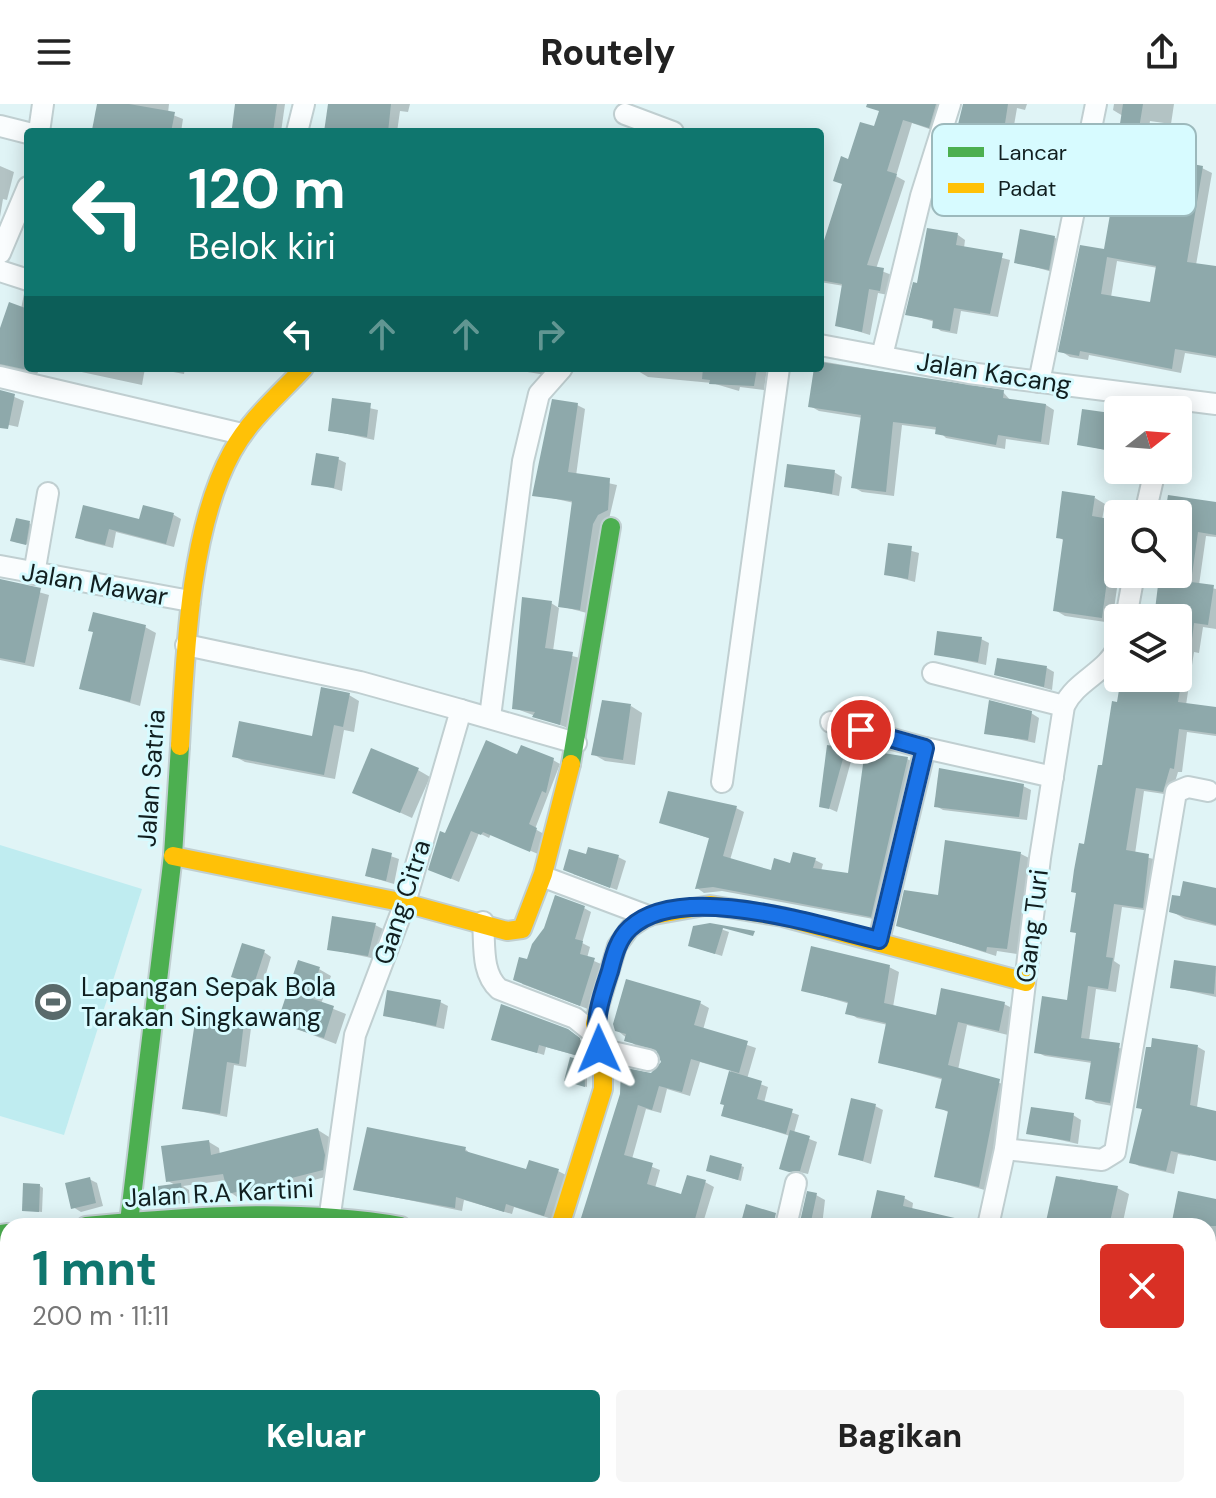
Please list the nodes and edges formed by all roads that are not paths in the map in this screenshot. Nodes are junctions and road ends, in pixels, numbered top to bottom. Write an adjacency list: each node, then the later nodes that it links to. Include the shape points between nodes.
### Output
1 (43, 104): 9 (street)
2 (304, 104): 10 (street)
3 (950, 104): 6 (street)
4 (1096, 104): 7 (street)
5 (624, 117): 11 (street)
6 (944, 124)
7 (1092, 124)
8 (0, 126): 12 (street)
9 (40, 128)
10 (298, 128)
11 (660, 128)
12 (24, 132)
13 (932, 161): 20 (street)
14 (24, 196): 16 (street)
15 (1073, 216): 25 (street)
16 (0, 253)
17 (0, 271): 18 (street)
18 (24, 279)
19 (824, 346): 20 (street, Jalan Kacang)
20 (882, 356): 25 (street, Jalan Kacang)
21 (300, 372): 29 (street, Jalan Satria)
22 (560, 372): 40 (street, via 539,394 523,461)
23 (778, 372): 45 (street)
24 (0, 377): 29 (street)
25 (1039, 382): 26 (street, Jalan Kacang)
26 (1125, 396)
27 (1192, 404): 28 (street, Jalan Kacang)
28 (1216, 404)
29 (242, 434): 34 (street, Jalan Satria, via 208,521)
30 (48, 493): 33 (street)
31 (611, 527): 42 (street)
32 (0, 566): 33 (street, Jalan Mawar)
33 (34, 574): 34 (street, Jalan Mawar)
34 (190, 601): 35 (street, Jalan Satria)
35 (186, 645): 39 (street, via 360,682); 47 (street, Jalan Satria)
36 (1104, 666): 38 (street, via 1070,694)
37 (933, 673): 38 (street)
38 (1064, 706): 44 (street, Gang Turi)
39 (461, 710): 40 (street); 49 (street, Gang Citra)
40 (490, 717): 42 (street)
41 (831, 722): 43 (street)
42 (576, 743): 48 (street)
43 (925, 748): 44 (street); 52 (street)
44 (1053, 777): 53 (street, Gang Turi)
45 (722, 782)
46 (1208, 791): 56 (street, via 1188,787 1176,792 1115,1152 1102,1160)
47 (173, 856): 49 (street); 59 (street, Jalan Satria)
48 (544, 877): 50 (street); 51 (street, via 522,929 507,931)
49 (405, 903): 51 (street); 58 (street, Gang Citra, via 355,1035)
50 (648, 916): 52 (street, via 710,905); 54 (street, via 617,946 598,1010)
51 (483, 922): 54 (street, via 490,982 575,1018)
52 (879, 940): 53 (street)
53 (1026, 982): 56 (street, Gang Turi)
54 (598, 1042): 55 (street); 62 (street, via 603,1089)
55 (648, 1060)
56 (1005, 1149): 64 (street, Gang Turi)
57 (796, 1183): 63 (street)
58 (330, 1214): 60 (street, Jalan R.A Kartini); 61 (street, Jalan R.A Kartini)
59 (129, 1218)
60 (190, 1218)
61 (351, 1218)
62 (563, 1218)
63 (788, 1218)
64 (990, 1218)

